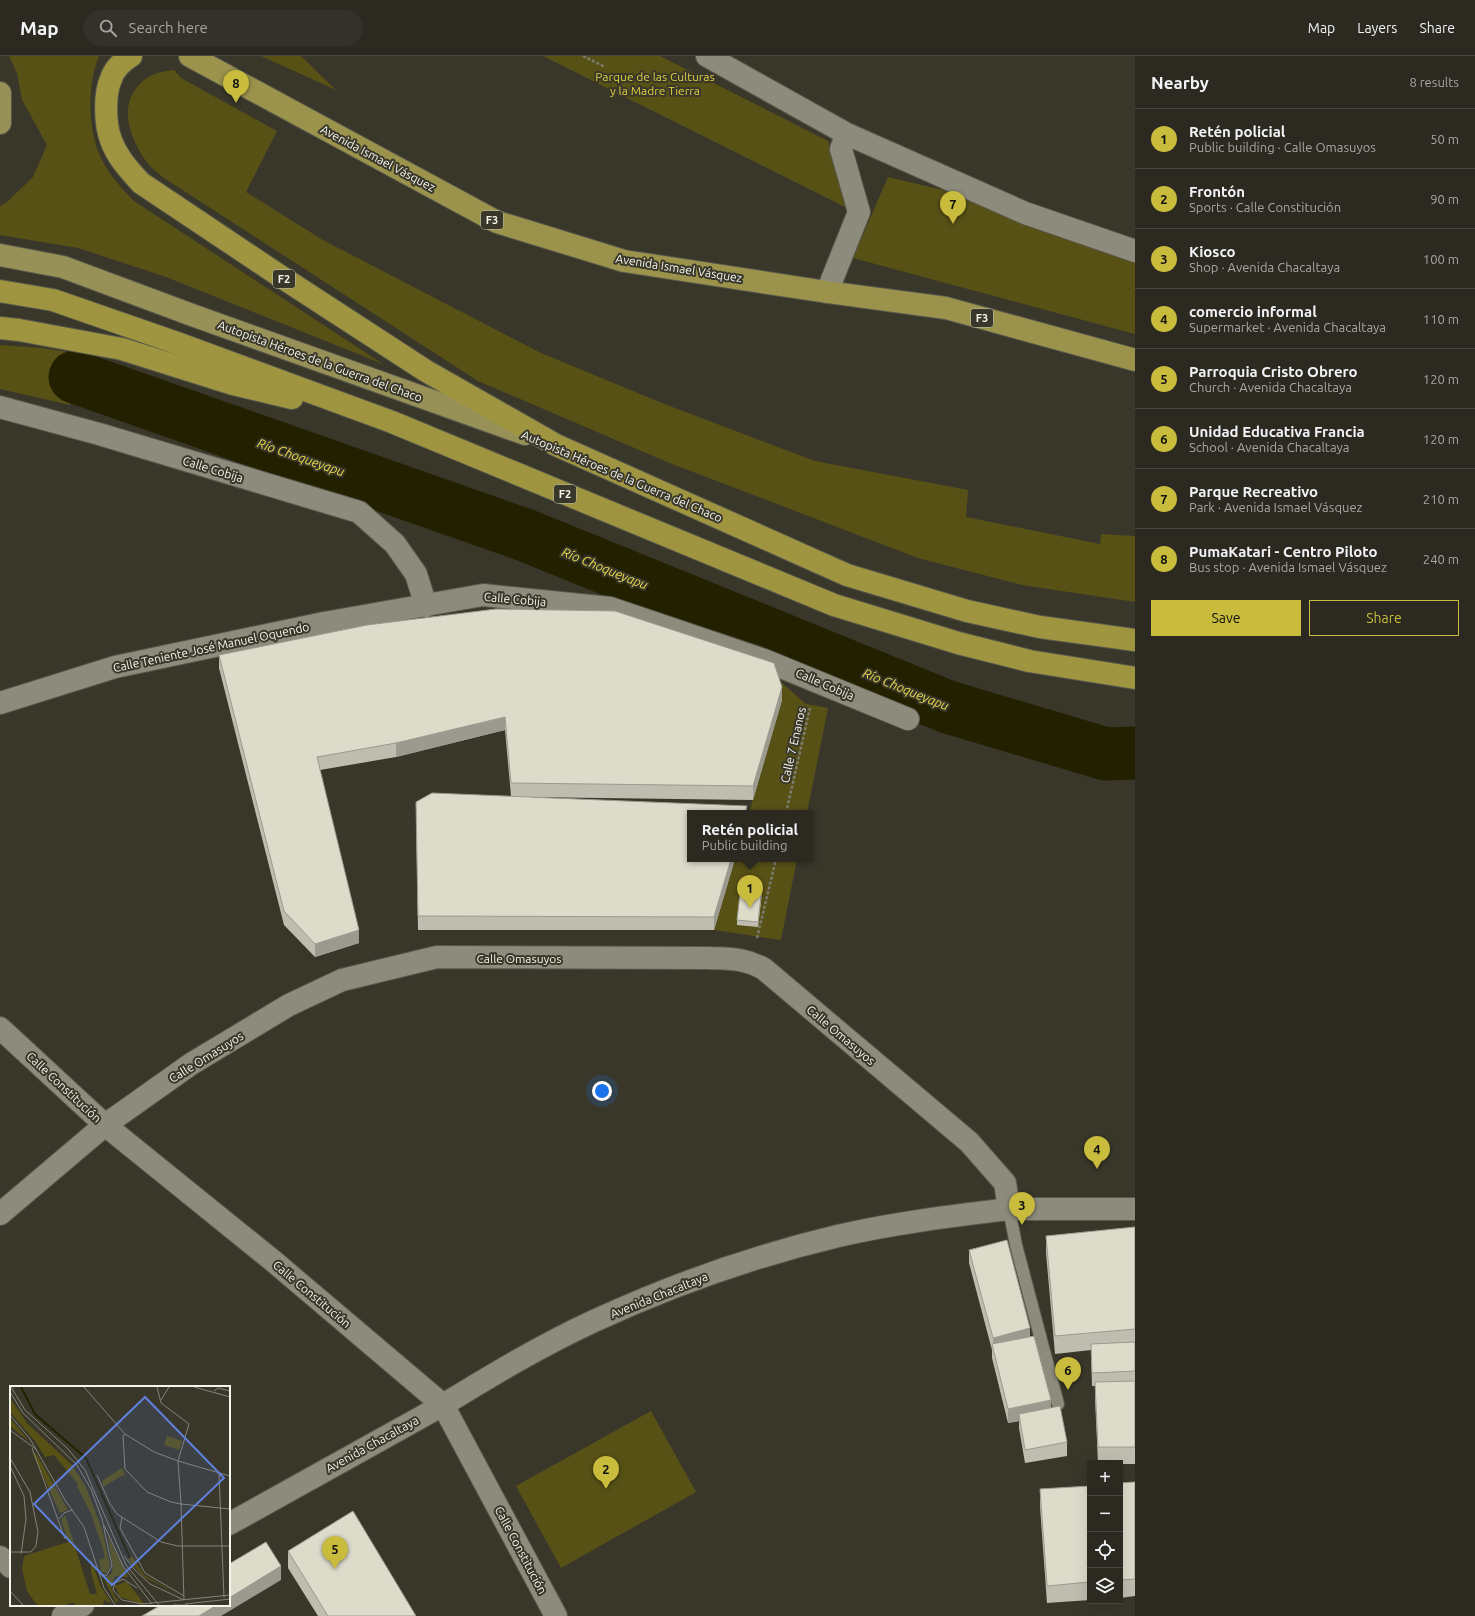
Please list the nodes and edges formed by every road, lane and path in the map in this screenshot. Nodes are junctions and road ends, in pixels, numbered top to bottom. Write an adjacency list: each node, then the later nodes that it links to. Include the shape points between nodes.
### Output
1 (131, 56): 17 (highway, F2, via 123,61 111,78 106,97 107,115 111,140 125,165 141,183 426,370)
2 (190, 56): 12 (highway, Avenida Ismael Vásquez / F3, via 497,222 624,261)
3 (583, 56): 5 (path)
4 (707, 56): 8 (street)
5 (605, 67)
6 (0, 93): 7 (main road)
7 (0, 123)
8 (847, 134): 9 (street, via 1025,213); 12 (street, via 841,149 859,212)
9 (1135, 251)
10 (0, 255): 17 (main road, Autopista Héroes de la Guerra del Chaco / F2, via 63,267)
11 (0, 291): 16 (highway, F2, via 53,300)
12 (827, 292): 14 (highway, Avenida Ismael Vásquez / F3, via 946,308)
13 (0, 328): 16 (highway, via 122,349 233,384)
14 (1135, 360)
15 (0, 407): 18 (street, Calle Cobija, via 359,512 394,544 416,574)
16 (392, 422): 20 (highway, F2, via 834,605 958,644 1029,661)
17 (556, 445): 19 (highway, Autopista Héroes de la Guerra del Chaco / F2, via 847,575 982,614 1040,627)
18 (426, 606): 21 (street, Calle Cobija, via 483,595 610,608); 22 (street, Calle Teniente José Manuel Oquendo, via 324,623 115,667)
19 (1135, 640)
20 (1135, 678)
21 (817, 680): 23 (street, Calle Cobija); 24 (path, Calle 7 Enanos)
22 (0, 703)
23 (908, 719)
24 (787, 810)
25 (775, 862): 26 (path)
26 (752, 962): 28 (street, Calle Omasuyos, via 709,958 437,958 342,980 289,1005 192,1064); 29 (street, Calle Omasuyos, via 764,969 969,1142 1005,1183)
27 (0, 1028): 28 (street, Calle Constitución)
28 (105, 1125): 31 (street, Calle Omasuyos); 32 (street, Calle Constitución, via 272,1260)
29 (1009, 1209): 30 (street, Avenida Chacaltaya); 32 (street, Avenida Chacaltaya, via 923,1220 838,1236 755,1259 673,1287 566,1335 517,1360); 33 (lane)
30 (1135, 1209)
31 (0, 1214)
32 (443, 1404): 34 (street, Avenida Chacaltaya); 37 (street, Calle Constitución)
33 (1058, 1404)
34 (230, 1523)
35 (0, 1557): 36 (street)
36 (10, 1566)
37 (556, 1616)

